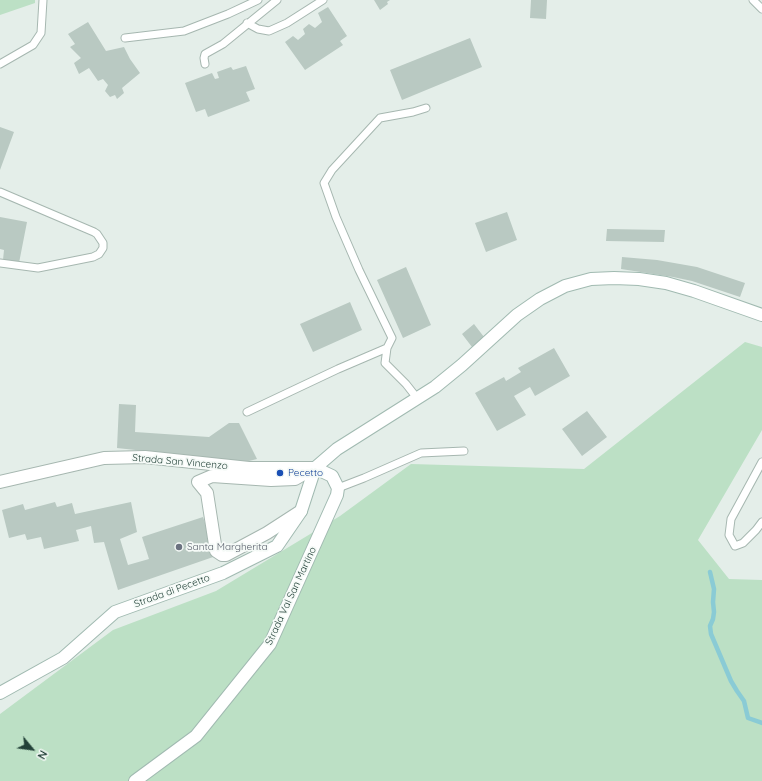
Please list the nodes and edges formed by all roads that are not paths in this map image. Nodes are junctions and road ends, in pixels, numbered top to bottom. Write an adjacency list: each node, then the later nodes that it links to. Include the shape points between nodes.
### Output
1 (43, 0): 9 (lane, via 41,33 33,45)
2 (258, 0): 8 (lane, via 184,31)
3 (277, 0): 7 (lane)
4 (323, 0): 7 (lane, via 287,23 269,31 258,30)
5 (753, 0): 6 (lane)
6 (762, 9)
7 (247, 24): 10 (lane, via 223,44 205,54)
8 (125, 38)
9 (0, 64)
10 (205, 64)
11 (426, 108): 15 (lane, via 380,118 332,170 324,183 359,270 392,338)
12 (0, 192): 13 (lane, via 94,232 103,243 99,254 38,268)
13 (0, 263)
14 (762, 315): 16 (street, via 666,283 639,279 590,279 565,286 528,307 462,365)
15 (387, 348): 16 (lane, via 385,363); 17 (lane)
16 (417, 398): 20 (street, via 337,449)
17 (246, 412)
18 (464, 451): 22 (lane, via 421,453)
19 (762, 462): 24 (lane, via 731,519 729,535 736,546 743,543)
20 (315, 468): 21 (street, Strada San Vincenzo, via 249,468 145,457 104,458); 22 (street, via 332,476); 23 (street, Strada di Pecetto); 23 (street, via 295,479 212,476 198,482 207,493 216,551 222,555 267,533)
21 (0, 482)
22 (338, 488): 26 (street, Strada Val San Martino, via 270,644 196,736)
23 (301, 511): 25 (street, Strada di Pecetto, via 278,546 223,573 115,612 63,658)
24 (762, 522)
25 (0, 693)
26 (135, 781)

